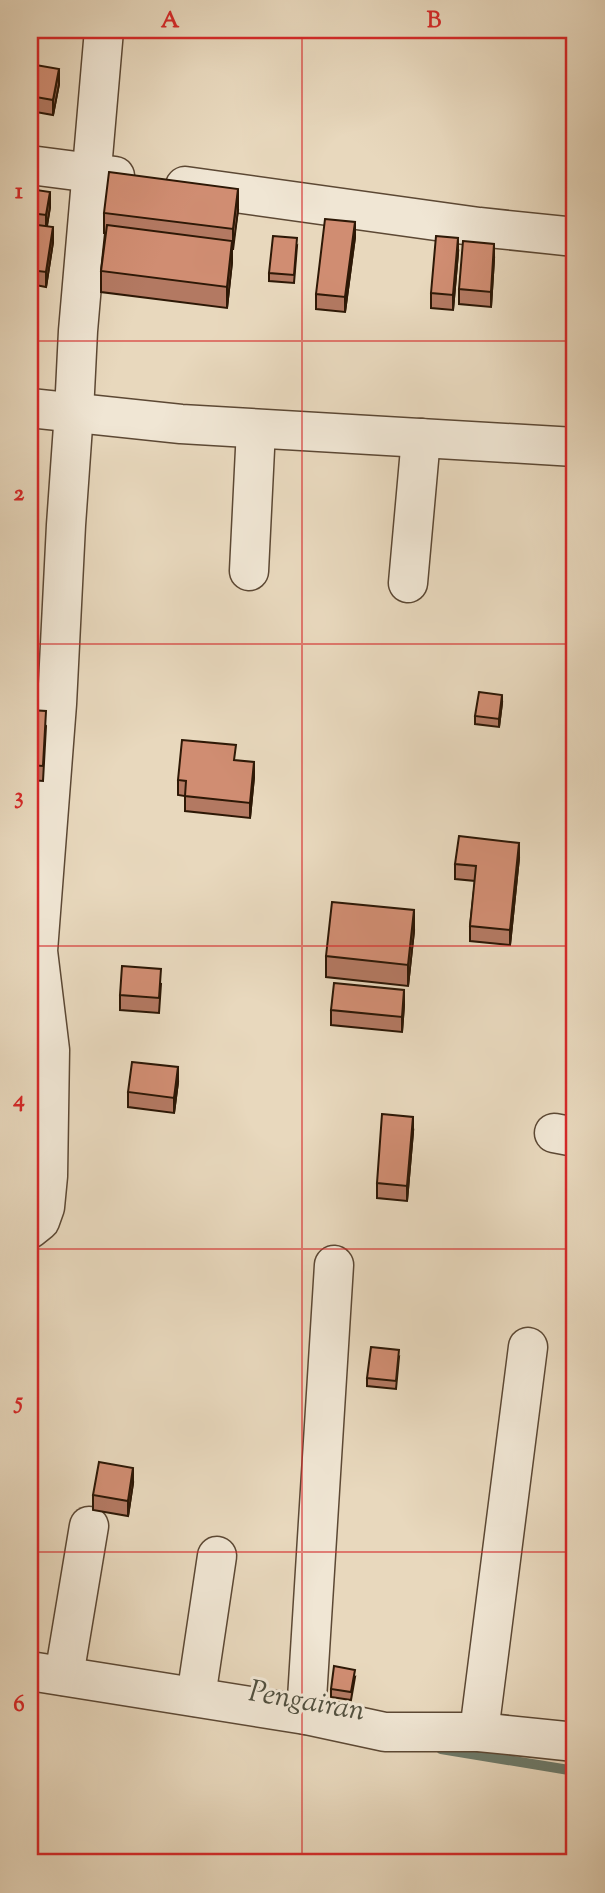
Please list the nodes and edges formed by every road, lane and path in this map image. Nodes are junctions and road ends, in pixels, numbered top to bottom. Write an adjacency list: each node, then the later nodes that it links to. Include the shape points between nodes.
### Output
1 (104, 30): 3 (street)
2 (30, 165): 3 (street)
3 (91, 173): 4 (street); 6 (street)
4 (575, 237)
5 (30, 408): 6 (street)
6 (74, 412): 7 (street); 12 (street, via 66,525)
7 (256, 429): 8 (street); 10 (street)
8 (421, 438): 9 (street); 11 (street)
9 (575, 447)
10 (249, 571)
11 (408, 583)
12 (44, 703): 13 (street)
13 (34, 950): 14 (street, via 50,1051 45,1208)
14 (30, 1229)
15 (334, 1265): 21 (street)
16 (528, 1347): 22 (street)
17 (89, 1526): 19 (street)
18 (217, 1556): 20 (street)
19 (47, 1674): 20 (street)
20 (196, 1697): 21 (street)
21 (306, 1715): 22 (street, via 385,1732)
22 (479, 1732): 23 (street)
23 (575, 1742)

